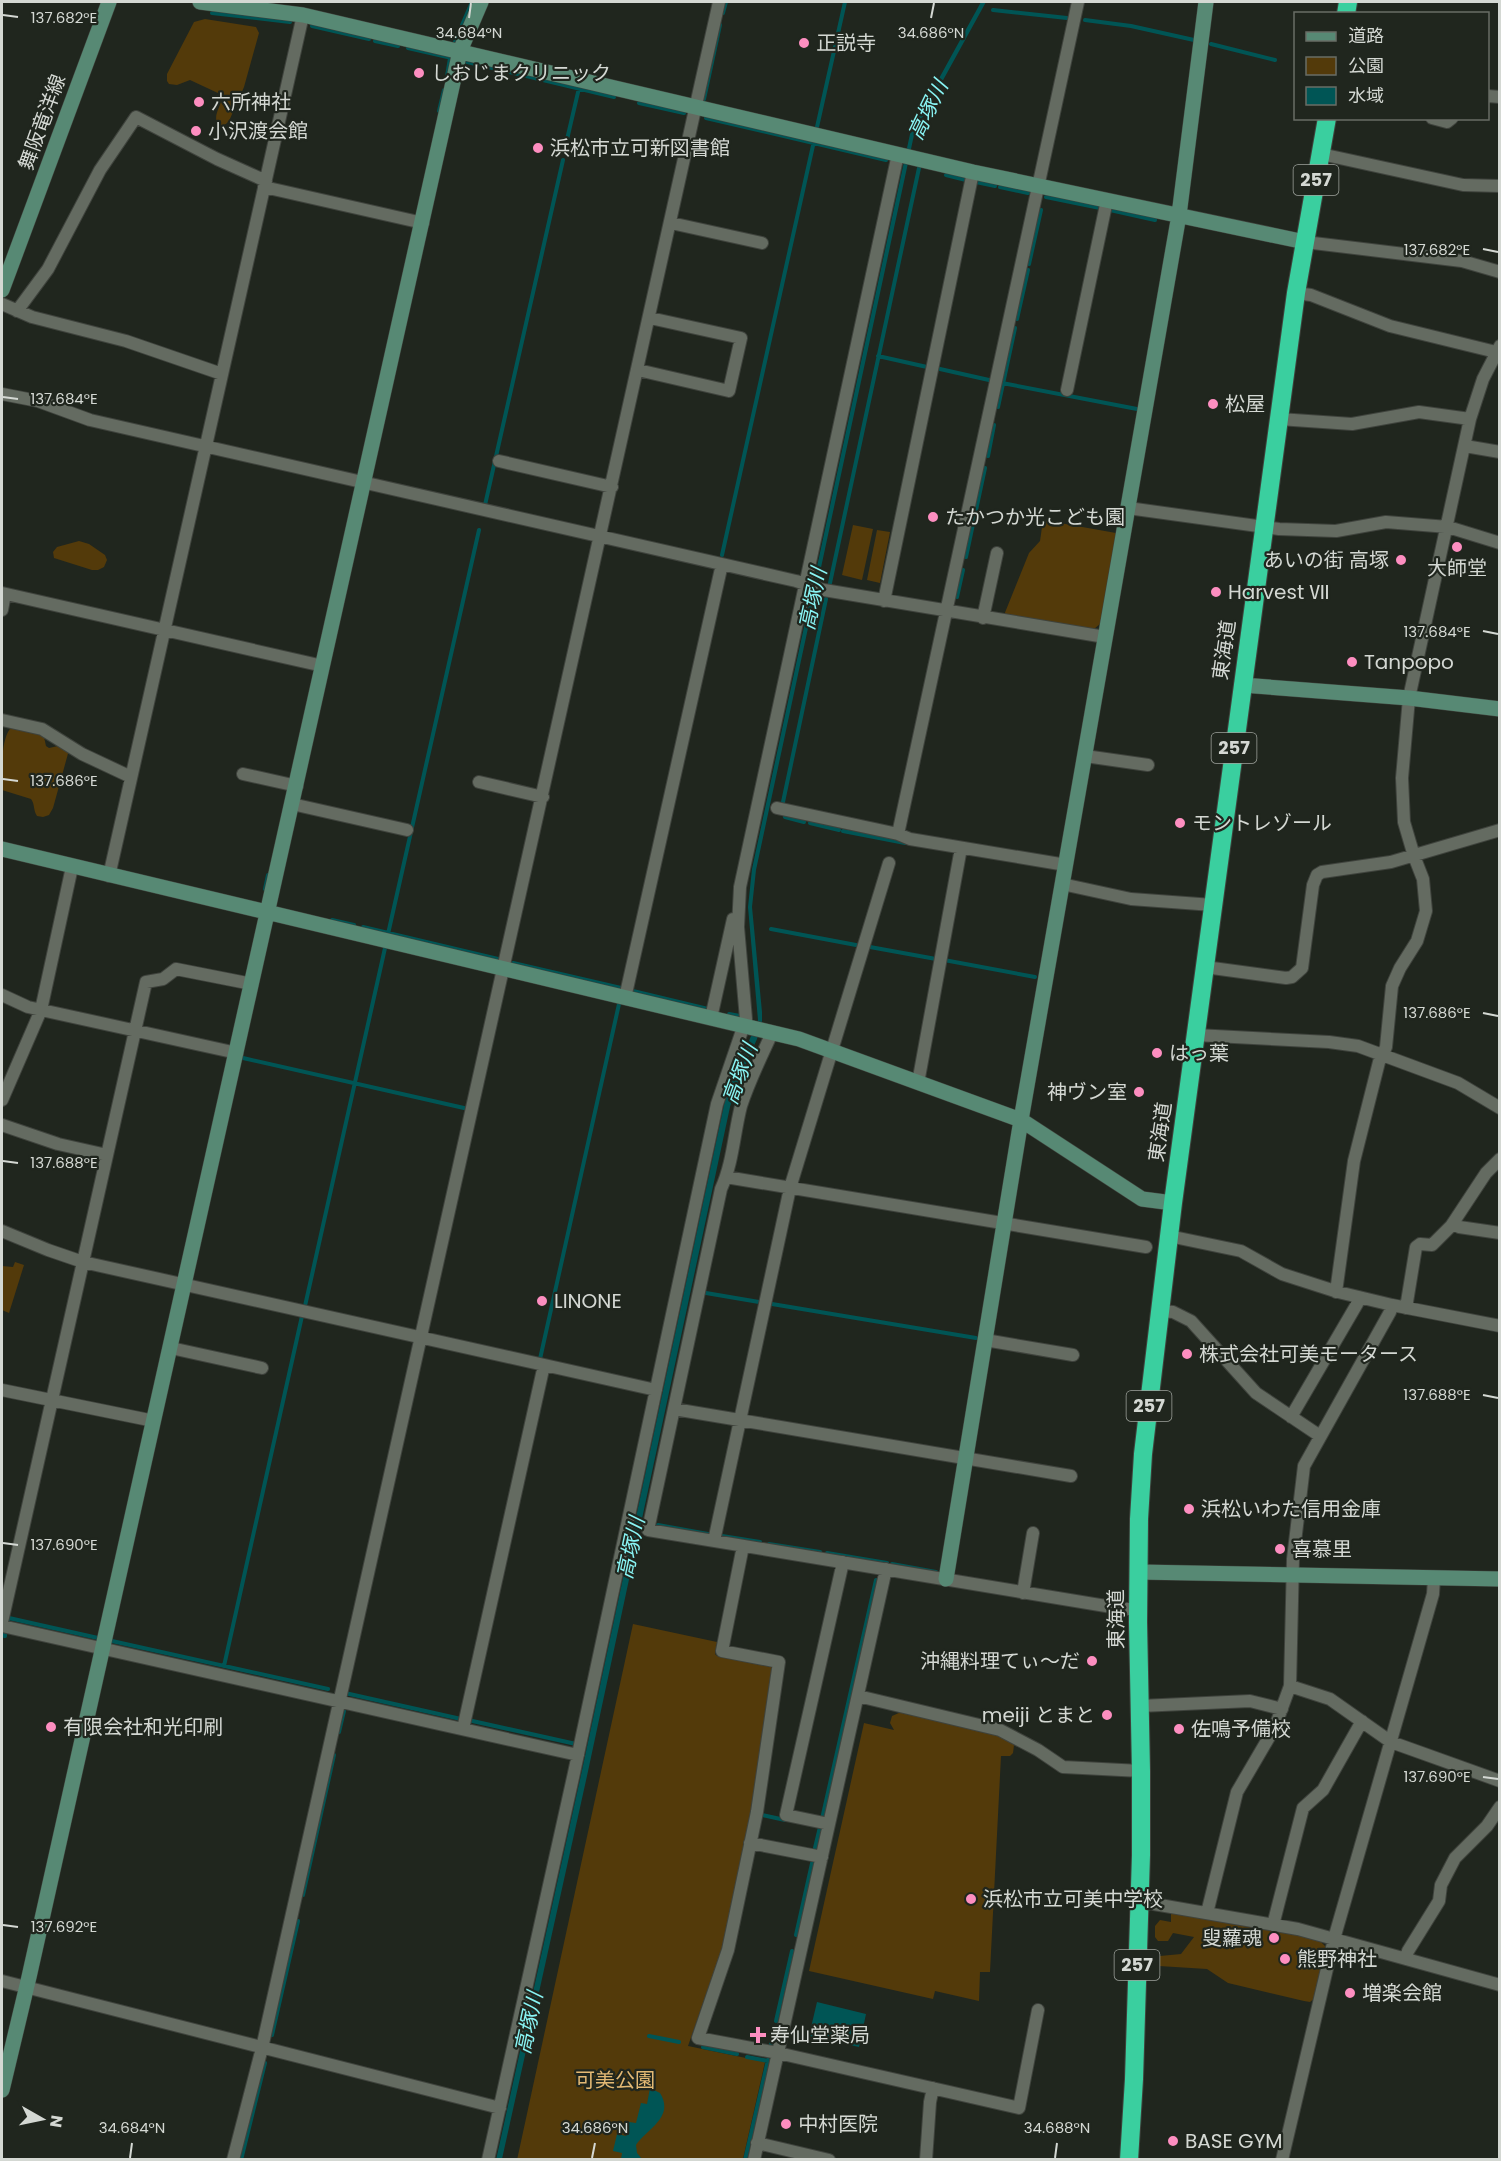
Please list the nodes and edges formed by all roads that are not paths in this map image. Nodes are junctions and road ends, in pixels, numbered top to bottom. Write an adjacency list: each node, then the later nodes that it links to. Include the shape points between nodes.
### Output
1 (109, 2): 24 (street, 舞阪竜洋線)
2 (204, 2): 7 (street)
3 (481, 2): 8 (street)
4 (719, 2): 9 (street)
5 (1078, 2): 15 (street)
6 (1206, 2): 18 (street)
7 (297, 10): 8 (street); 14 (street)
8 (460, 51): 9 (street); 19 (street)
9 (696, 106): 12 (street); 20 (street)
10 (1327, 120): 11 (highway, 東海道 / 257)
11 (1321, 154): 16 (street, via 1463,185); 21 (highway, 東海道 / 257)
12 (904, 155): 13 (street); 49 (street)
13 (973, 172): 15 (street); 51 (street)
14 (265, 184): 19 (street); 27 (street, via 136,117 100,170 48,269); 31 (street)
15 (1039, 186): 17 (street); 53 (street)
16 (1500, 186)
17 (1107, 200): 18 (street); 32 (street)
18 (1179, 215): 21 (street); 42 (street)
19 (423, 223): 40 (street)
20 (671, 223): 22 (street); 28 (street)
21 (1305, 242): 23 (street, via 1462,261); 25 (highway, 東海道 / 257)
22 (762, 243)
23 (1500, 272)
24 (2, 290)
25 (1296, 293): 29 (street, via 1311,295 1390,326); 34 (highway, 東海道 / 257)
26 (2, 304): 27 (street)
27 (17, 311): 31 (street, via 126,341)
28 (650, 318): 30 (street); 30 (street, via 741,338 729,391)
29 (1498, 349): 35 (street)
30 (638, 370): 41 (street)
31 (222, 374): 36 (street)
32 (1067, 390)
33 (2, 394): 36 (street, via 39,401 90,420)
34 (1279, 419): 35 (street, via 1352,424 1419,412); 43 (highway, 東海道 / 257)
35 (1470, 419): 37 (street)
36 (206, 446): 40 (street); 55 (street)
37 (1465, 446): 38 (street); 44 (street)
38 (1500, 452)
39 (499, 461): 41 (street)
40 (365, 482): 45 (street); 57 (street)
41 (612, 487): 45 (street)
42 (1128, 508): 43 (street); 56 (street)
43 (1264, 527): 44 (street, via 1336,531 1386,522); 58 (highway, 東海道 / 257)
44 (1448, 527): 46 (street); 59 (street)
45 (601, 536): 48 (street); 68 (street)
46 (1500, 543)
47 (997, 553): 54 (street)
48 (722, 564): 49 (street); 89 (street)
49 (812, 587): 51 (street); 83 (street)
50 (3, 593): 52 (street); 55 (street)
51 (884, 601): 53 (street)
52 (2, 610)
53 (946, 612): 54 (street); 73 (street)
54 (983, 618): 56 (street)
55 (165, 630): 57 (street); 65 (street)
56 (1106, 637): 62 (street)
57 (323, 666): 67 (street)
58 (1242, 685): 59 (street); 82 (highway, 東海道 / 257)
59 (1409, 698): 60 (street); 76 (street, via 1401,793)
60 (1500, 709)
61 (2, 720): 65 (street, via 42,729 82,754)
62 (1085, 756): 63 (street); 78 (street)
63 (1148, 765)
64 (243, 774): 67 (street)
65 (131, 777): 80 (street)
66 (479, 782): 68 (street)
67 (297, 786): 69 (street)
68 (543, 797): 86 (street)
69 (292, 804): 71 (street); 84 (street)
70 (777, 808): 73 (street)
71 (407, 830)
72 (1500, 830): 76 (street)
73 (898, 834): 74 (street)
74 (961, 848): 78 (street); 99 (street)
75 (2, 849): 79 (street)
76 (1414, 856): 85 (street, via 1317,875 1304,962 1293,977); 98 (street, via 1425,889 1426,911 1417,941 1392,986)
77 (890, 863): 96 (street)
78 (1066, 865): 81 (street)
79 (72, 867): 80 (street); 90 (street)
80 (109, 876): 84 (street)
81 (1062, 884): 82 (street, via 1131,899); 102 (street)
82 (1213, 905): 85 (highway, 東海道 / 257)
83 (738, 907): 91 (street); 92 (street)
84 (268, 913): 86 (street); 87 (street)
85 (1205, 967): 95 (highway, 東海道 / 257)
86 (503, 969): 89 (street); 123 (street)
87 (252, 984): 93 (street, via 176,969 163,979 146,982); 97 (street)
88 (2, 995): 90 (street)
89 (625, 998): 91 (street)
90 (40, 1010): 93 (street); 100 (street)
91 (711, 1018): 92 (street)
92 (746, 1026): 94 (street); 130 (street, via 717,1104)
93 (135, 1031): 97 (street); 104 (street)
94 (769, 1032): 96 (street); 106 (street, via 746,1093)
95 (1196, 1035): 98 (street, via 1343,1043); 108 (highway, 東海道 / 257)
96 (832, 1051): 99 (street); 107 (street)
97 (237, 1053): 116 (street)
98 (1382, 1054): 101 (street, via 1458,1083); 117 (street, via 1355,1152)
99 (918, 1083): 102 (street)
100 (2, 1100)
101 (1500, 1108)
102 (1021, 1120): 108 (street, via 1142,1199); 109 (street)
103 (2, 1125): 104 (street)
104 (107, 1155): 115 (street)
105 (1500, 1159): 110 (street)
106 (726, 1178): 107 (street); 132 (street)
107 (790, 1188): 109 (street); 135 (street)
108 (1173, 1203): 113 (highway, 東海道 / 257)
109 (1004, 1223): 114 (street); 124 (street)
110 (1453, 1223): 112 (street); 120 (street, via 1432,1245 1416,1247)
111 (2, 1231): 115 (street)
112 (1500, 1233)
113 (1169, 1236): 117 (street, via 1241,1251 1281,1274); 121 (highway, 東海道 / 257)
114 (1146, 1247)
115 (83, 1262): 116 (street); 131 (street)
116 (185, 1284): 123 (street); 125 (street)
117 (1336, 1292): 118 (street)
118 (1359, 1297): 119 (street); 133 (street)
119 (1392, 1305): 120 (street); 136 (street)
120 (1407, 1308): 122 (street)
121 (1160, 1311): 133 (street, via 1173,1312 1191,1321 1256,1393); 144 (highway, 東海道 / 257, via 1142,1475)
122 (1500, 1326)
123 (420, 1338): 127 (street); 155 (street)
124 (985, 1340): 126 (street); 137 (street)
125 (171, 1348): 128 (street); 134 (street)
126 (1073, 1355)
127 (544, 1365): 130 (street); 159 (street)
128 (262, 1368)
129 (2, 1390): 131 (street)
130 (656, 1390): 161 (street)
131 (52, 1400): 134 (street); 151 (street)
132 (674, 1409): 135 (street); 140 (street, via 648,1530)
133 (1291, 1417): 136 (street)
134 (154, 1420): 152 (street)
135 (740, 1420): 137 (street); 140 (street)
136 (1320, 1436): 145 (street, via 1304,1466)
137 (965, 1458): 138 (street); 148 (street)
138 (1071, 1476)
139 (1033, 1533): 149 (street)
140 (714, 1541): 141 (street)
141 (743, 1546): 142 (street); 166 (street, via 722,1651 779,1662)
142 (843, 1562): 143 (street); 165 (street, via 786,1815)
143 (886, 1569): 148 (street); 154 (street)
144 (1139, 1572): 145 (street); 150 (highway, 東海道 / 257)
145 (1293, 1575): 146 (street); 153 (street)
146 (1434, 1578): 147 (street); 160 (street, via 1434,1594)
147 (1500, 1579)
148 (946, 1580): 149 (street)
149 (1023, 1593): 150 (street)
150 (1138, 1609): 156 (highway, 東海道 / 257)
151 (2, 1624): 152 (street)
152 (103, 1648): 155 (street); 175 (street)
153 (1290, 1686): 157 (street); 158 (street, via 1330,1699)
154 (858, 1696): 162 (street, via 999,1730 1063,1767); 165 (street)
155 (339, 1701): 159 (street); 177 (street)
156 (1140, 1706): 157 (street, via 1250,1701); 162 (highway, 東海道 / 257)
157 (1282, 1709): 169 (street, via 1237,1792)
158 (1362, 1721): 160 (street); 170 (street, via 1323,1790 1304,1808)
159 (463, 1729): 161 (street)
160 (1391, 1742): 163 (street); 171 (street)
161 (578, 1755): 181 (street)
162 (1141, 1771): 168 (highway, 東海道 / 257)
163 (1500, 1781)
164 (1500, 1807): 172 (street, via 1455,1858 1441,1885 1438,1901)
165 (829, 1824): 167 (street)
166 (750, 1843): 167 (street); 178 (street, via 728,1950 698,2038)
167 (822, 1857): 178 (street)
168 (1139, 1904): 169 (street); 188 (highway, 東海道 / 257)
169 (1207, 1913): 170 (street)
170 (1273, 1925): 171 (street)
171 (1334, 1939): 172 (street); 189 (street)
172 (1406, 1959): 174 (street)
173 (2, 1981): 175 (street)
174 (1500, 1985)
175 (27, 1988): 177 (street); 180 (street)
176 (1038, 2010): 179 (street, via 1019,2108)
177 (262, 2048): 181 (street); 183 (street)
178 (778, 2053): 179 (street); 182 (street)
179 (933, 2088): 187 (street)
180 (2, 2090)
181 (500, 2108): 184 (street)
182 (757, 2143): 185 (street); 186 (street)
183 (233, 2160)
184 (488, 2160)
185 (754, 2160)
186 (829, 2160)
187 (926, 2160)
188 (1129, 2160)
189 (1282, 2160)

